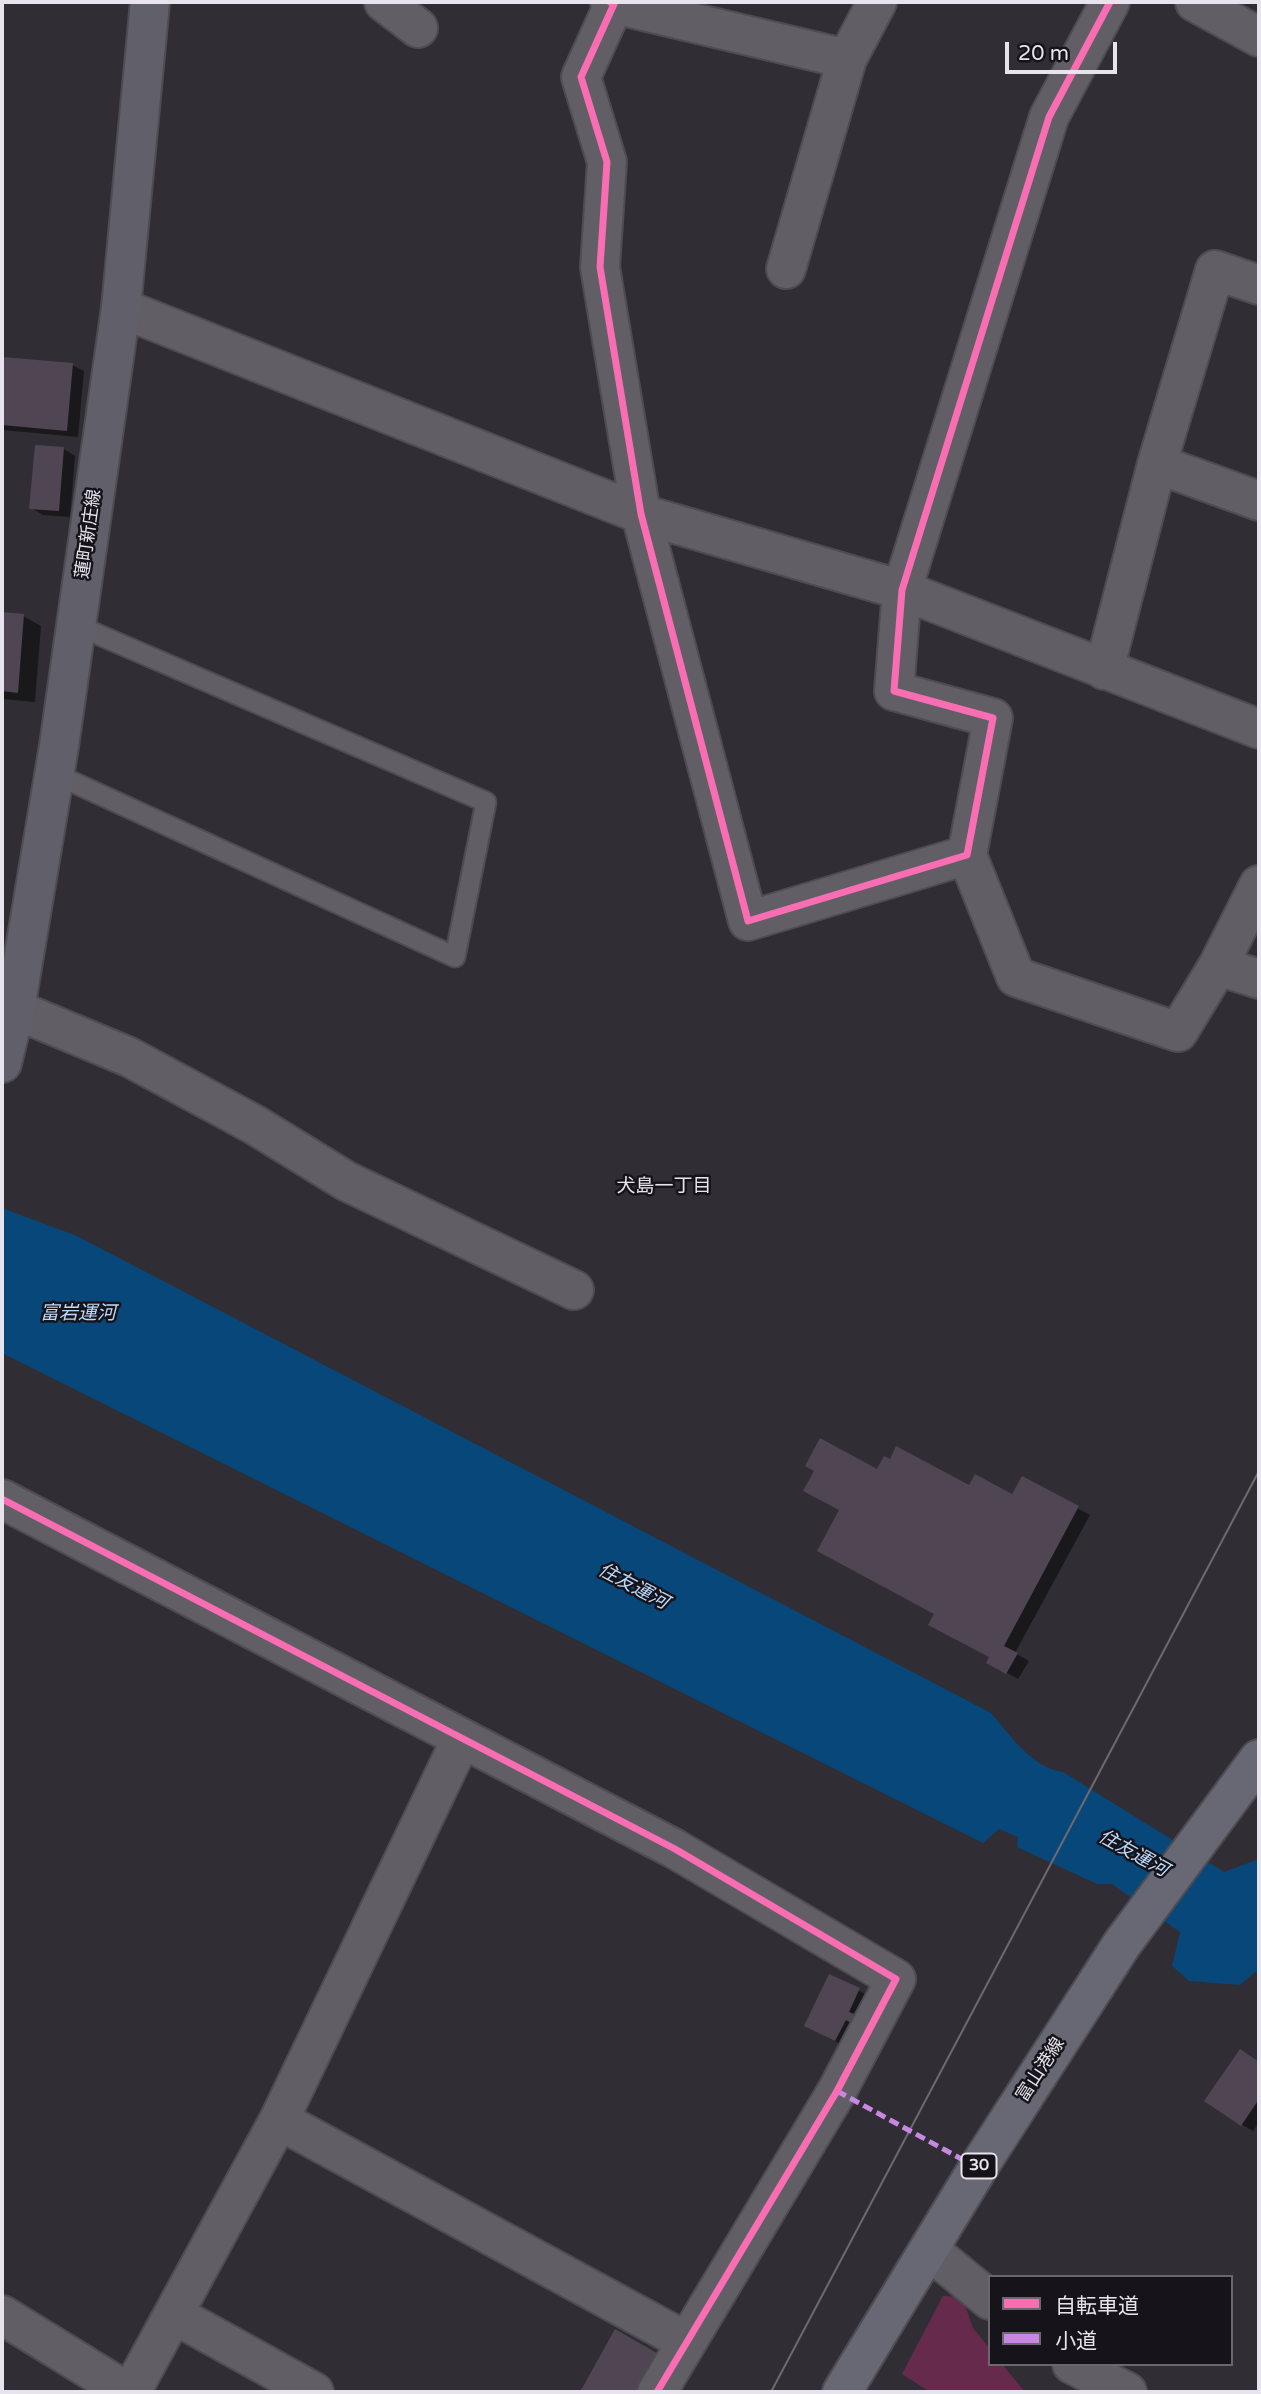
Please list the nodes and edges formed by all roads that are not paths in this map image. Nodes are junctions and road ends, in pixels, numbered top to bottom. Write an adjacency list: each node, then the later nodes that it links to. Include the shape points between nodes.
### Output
1 (150, 2): 12 (main road, 蓮町新庄線)
2 (384, 2): 7 (street)
3 (877, 2): 9 (street)
4 (1110, 2): 16 (street, via 1049,117)
5 (1195, 2): 8 (street)
6 (612, 3): 9 (street); 15 (street, via 581,77 607,162 600,267)
7 (418, 28)
8 (1259, 37)
9 (847, 59): 10 (street)
10 (786, 269)
11 (1259, 285): 13 (street, via 1215,270)
12 (121, 308): 15 (street); 17 (main road, 蓮町新庄線)
13 (1157, 464): 14 (street); 18 (street)
14 (1259, 501)
15 (641, 514): 16 (street); 21 (street, via 748,920)
16 (902, 590): 18 (street); 21 (street, via 894,691 993,719)
17 (76, 625): 20 (main road, 蓮町新庄線); 20 (lane, via 486,802 455,957)
18 (1104, 670): 19 (street)
19 (1259, 729)
20 (55, 774): 25 (main road, 蓮町新庄線)
21 (967, 855): 23 (street, via 1016,977 1178,1032)
22 (1259, 885): 23 (street)
23 (1218, 966): 24 (street)
24 (1259, 979)
25 (8, 1007): 26 (main road, 蓮町新庄線); 27 (street, via 129,1057 346,1181)
26 (2, 1063)
27 (574, 1290)
28 (2, 1499): 29 (street)
29 (461, 1740): 31 (street); 36 (street, via 675,1849 896,1979 838,2091)
30 (1259, 1759): 32 (main road, 富山港線 / 30, via 1122,1944)
31 (279, 2120): 35 (street); 36 (street)
32 (929, 2250): 33 (street); 41 (main road, 富山港線 / 30)
33 (988, 2299)
34 (2, 2315): 38 (street)
35 (175, 2315): 38 (street); 39 (street)
36 (687, 2342): 40 (street)
37 (1076, 2366): 42 (street)
38 (129, 2392)
39 (314, 2392)
40 (657, 2392)
41 (842, 2392)
42 (1127, 2392)

